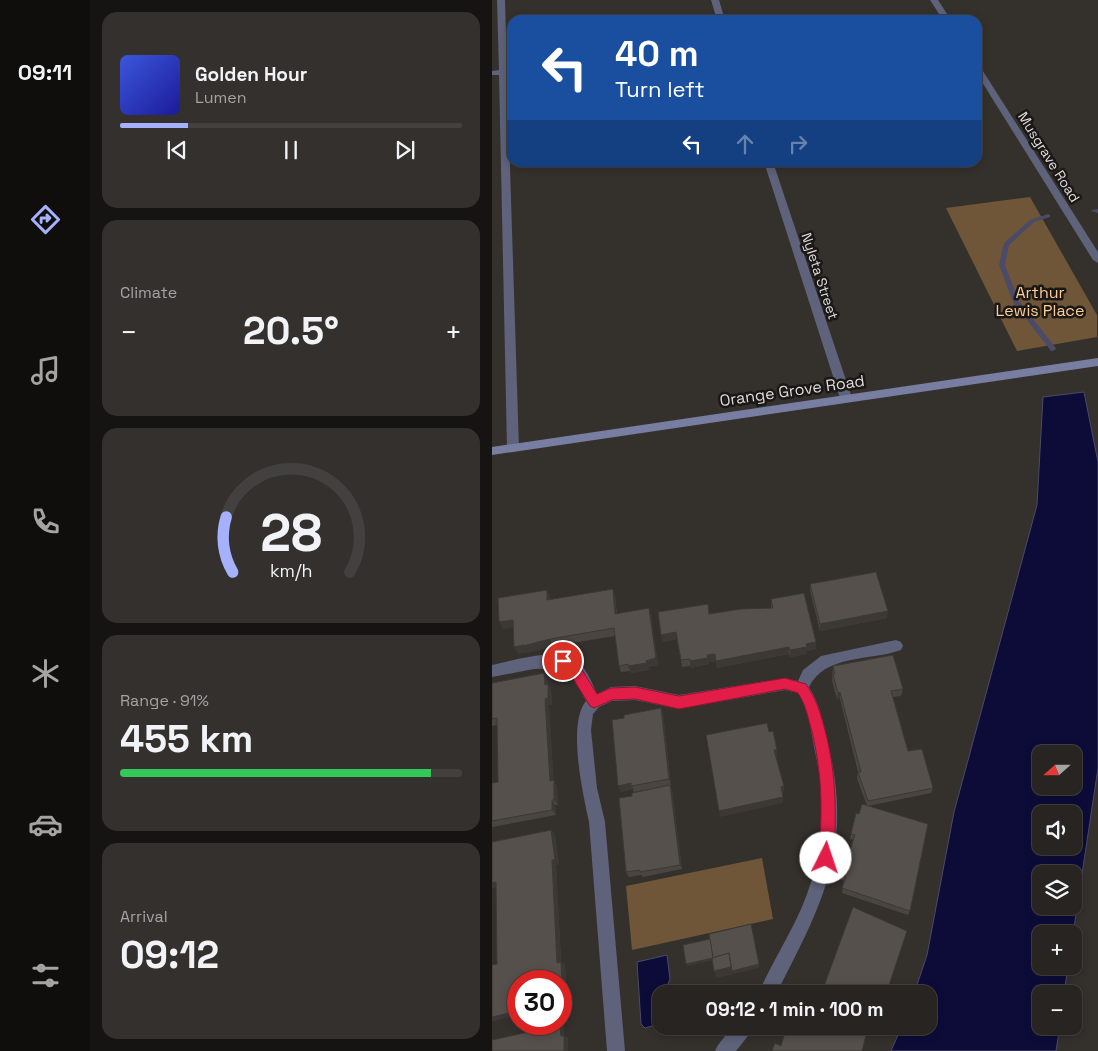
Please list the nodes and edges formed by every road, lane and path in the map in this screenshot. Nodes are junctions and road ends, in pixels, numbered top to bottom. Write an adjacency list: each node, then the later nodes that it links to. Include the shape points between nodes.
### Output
1 (501, 0): 6 (street)
2 (714, 0): 4 (street)
3 (934, 0): 5 (street)
4 (719, 15)
5 (944, 15)
6 (507, 61)
7 (507, 71): 8 (street)
8 (492, 73)
9 (982, 76): 12 (street, Musgrave Road)
10 (509, 167): 15 (street)
11 (770, 167): 14 (street, Nyleta Street)
12 (1098, 260)
13 (1098, 362): 14 (main road, Orange Grove Road)
14 (846, 398): 15 (main road, Orange Grove Road)
15 (513, 448): 16 (main road, Orange Grove Road)
16 (492, 452)
17 (896, 646): 19 (street, via 826,660 808,675)
18 (492, 671): 20 (street, via 550,660 563,661 572,664)
19 (802, 688): 20 (street, via 785,684 679,702 635,693 611,694); 21 (street, via 811,701 826,763 830,808 826,858 809,912)
20 (594, 702): 23 (street, via 586,712 584,730 589,788 597,822)
21 (772, 985)
22 (737, 1035): 24 (street)
23 (616, 1051)
24 (724, 1051)

